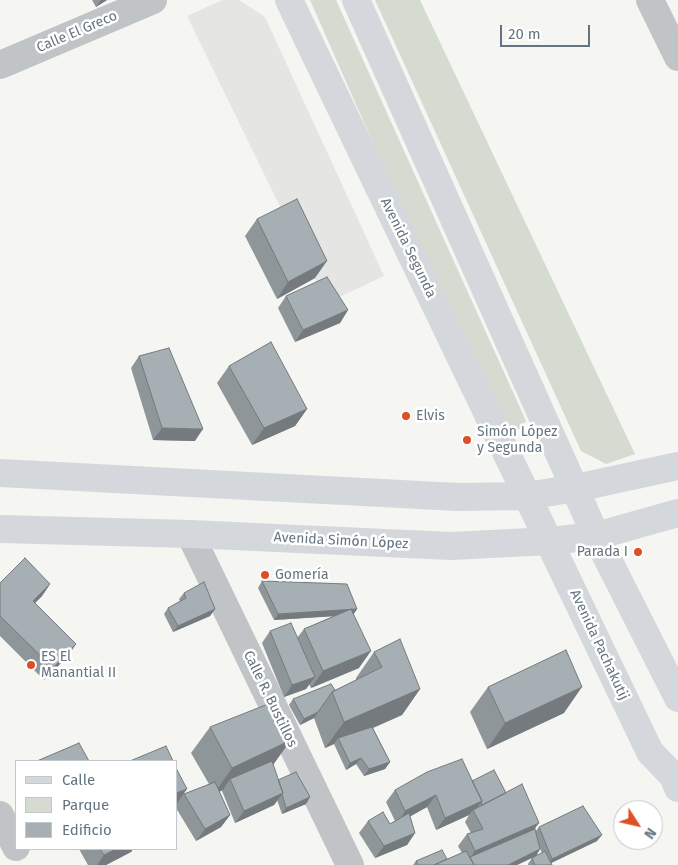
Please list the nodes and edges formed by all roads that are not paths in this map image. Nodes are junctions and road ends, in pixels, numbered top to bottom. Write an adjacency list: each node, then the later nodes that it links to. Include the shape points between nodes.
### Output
1 (153, 0): 6 (street, Calle El Greco)
2 (289, 0): 10 (main road, Avenida Segunda)
3 (356, 0): 9 (main road)
4 (650, 0): 5 (street)
5 (678, 57)
6 (0, 65)
7 (678, 466): 9 (main road)
8 (0, 473): 10 (main road, via 458,497)
9 (576, 488): 10 (main road); 14 (main road)
10 (527, 496): 15 (main road, Avenida Pachakutij)
11 (678, 513): 14 (main road, Avenida Simón López)
12 (0, 529): 13 (main road, Avenida Simón López)
13 (190, 534): 15 (main road, Avenida Simón López, via 451,546); 22 (street, Calle R. Bustillos)
14 (596, 536): 15 (main road, Avenida Simón López); 16 (main road)
15 (550, 541): 17 (main road, Avenida Pachakutij, via 650,752 673,776)
16 (678, 698)
17 (678, 788)
18 (0, 814): 19 (street)
19 (15, 844)
20 (18, 850): 21 (street)
21 (25, 865)
22 (350, 865)

